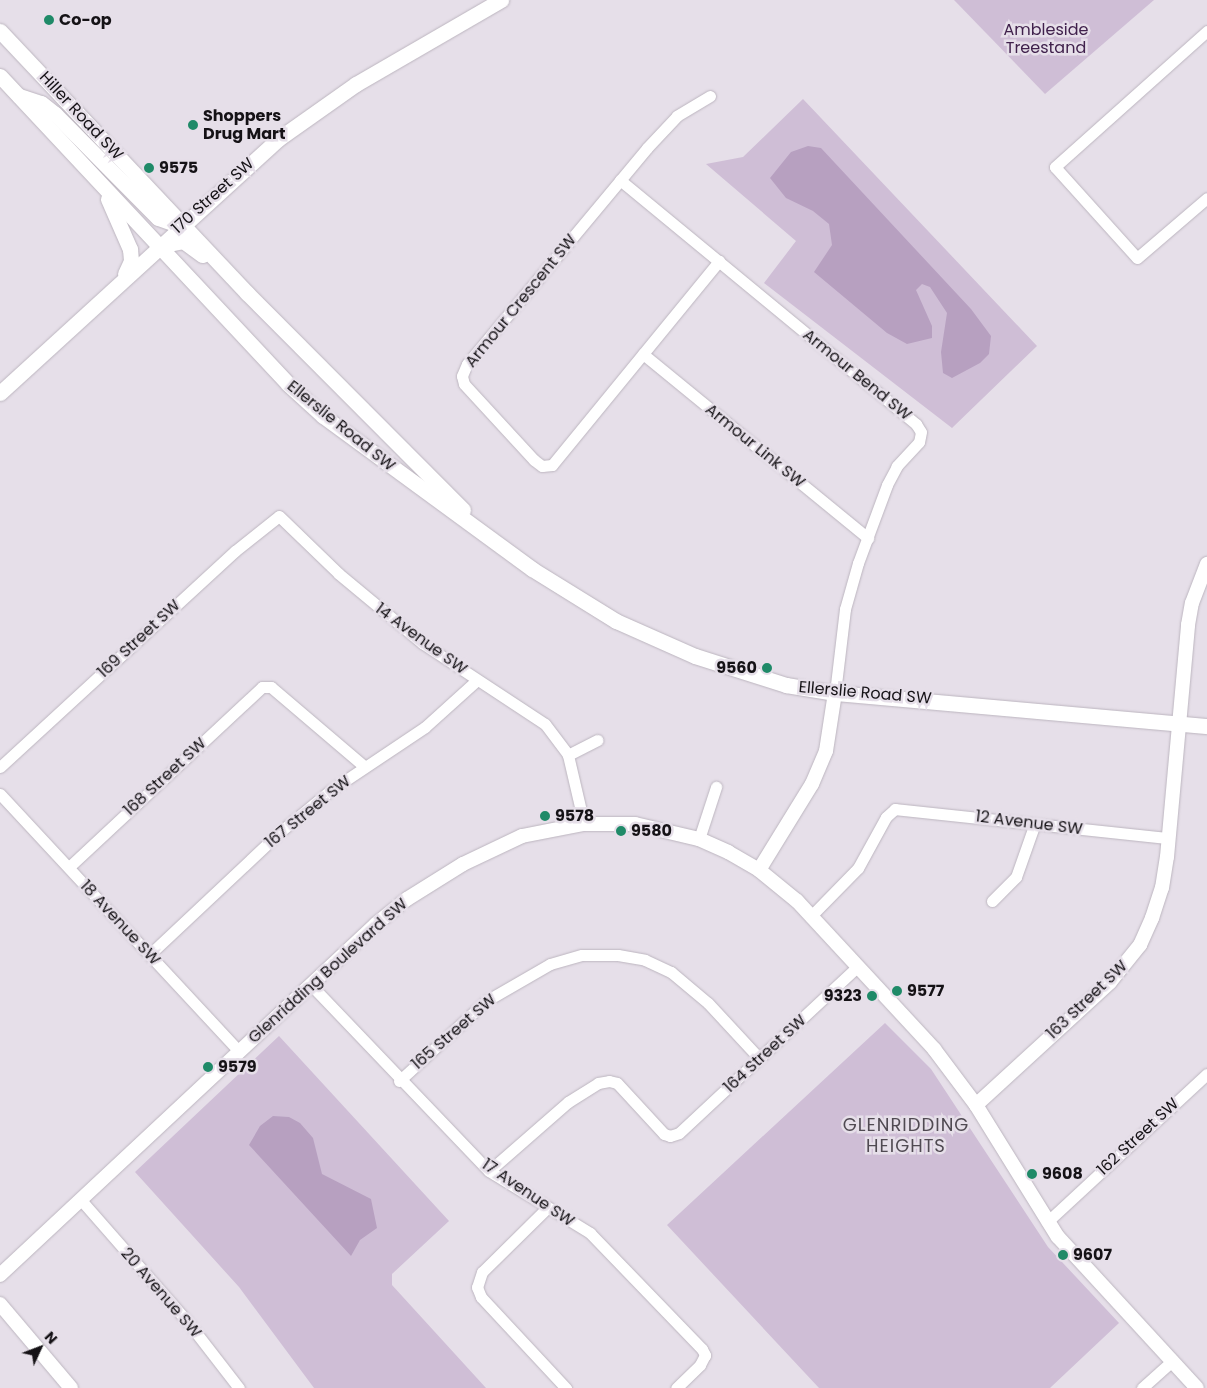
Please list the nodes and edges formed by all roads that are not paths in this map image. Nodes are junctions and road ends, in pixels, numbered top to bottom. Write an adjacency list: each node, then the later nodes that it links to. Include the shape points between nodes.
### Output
1 (501, 0): 10 (main road, 170 Street SW, via 371,75 297,124)
2 (0, 31): 10 (main road, Hiller Road SW)
3 (1207, 31): 9 (street, via 1055,167 1137,258)
4 (0, 76): 5 (main road, Hiller Road SW)
5 (19, 96): 7 (main road, Hiller Road SW); 10 (main road, via 41,103 55,114 158,218 175,224)
6 (710, 96): 8 (street, Armour Crescent SW, via 677,116)
7 (98, 180): 11 (main road, Hiller Road SW); 13 (main road, via 125,233 131,256)
8 (620, 180): 12 (street, Armour Bend SW); 14 (street, Armour Crescent SW, via 467,364 462,376 470,393 534,460 542,466 552,465)
9 (1207, 198)
10 (183, 223): 11 (main road, 170 Street SW); 15 (main road, Ellerslie Road SW)
11 (158, 246): 13 (main road, 170 Street SW); 15 (main road, via 183,242 192,245 305,362); 19 (main road, Ellerslie Road SW, via 288,384 323,416)
12 (719, 261): 14 (street, Armour Crescent SW); 18 (street, Armour Bend SW, via 916,424 921,432 918,442 897,466 887,484)
13 (119, 282): 16 (main road, 170 Street SW)
14 (643, 354): 18 (street, Armour Link SW)
15 (331, 378): 19 (main road, Ellerslie Road SW)
16 (0, 393)
17 (280, 516): 21 (street, 14 Avenue SW, via 373,604 422,644); 27 (street, 169 Street SW, via 235,551)
18 (868, 538): 22 (street, Armour Bend SW, via 845,609)
19 (498, 544): 22 (main road, Ellerslie Road SW, via 573,597 651,638 738,672 786,685)
20 (1207, 564): 23 (street, 163 Street SW, via 1192,602)
21 (477, 680): 26 (street, 14 Avenue SW, via 545,724); 28 (street, 167 Street SW, via 425,727)
22 (836, 693): 23 (main road, Ellerslie Road SW, via 1008,706); 36 (street, via 826,751 812,784)
23 (1178, 724): 24 (main road, Ellerslie Road SW); 33 (street, 163 Street SW)
24 (1207, 726)
25 (597, 740): 26 (street)
26 (568, 755): 31 (street, 14 Avenue SW)
27 (0, 766)
28 (365, 767): 35 (street, 168 Street SW, via 271,687 262,687); 39 (street, 167 Street SW, via 281,831)
29 (716, 787): 34 (street)
30 (0, 794): 35 (street, 18 Avenue SW)
31 (584, 824): 34 (street, Glenridding Boulevard SW, via 635,824); 41 (street, Glenridding Boulevard SW, via 522,836 463,864 392,911)
32 (1034, 826): 33 (street, 12 Avenue SW); 37 (street, via 1016,877); 38 (street, 12 Avenue SW, via 900,809 890,812 858,868)
33 (1168, 838): 46 (street, 163 Street SW, via 1162,888 1146,933 1131,957 1110,982)
34 (698, 839): 36 (street, Glenridding Boulevard SW)
35 (69, 867): 39 (street, 18 Avenue SW)
36 (759, 870): 38 (street, Glenridding Boulevard SW)
37 (992, 902)
38 (811, 916): 40 (street, Glenridding Boulevard SW)
39 (149, 955): 42 (street, 18 Avenue SW)
40 (858, 967): 43 (street, 164 Street SW); 46 (street, Glenridding Boulevard SW, via 934,1049)
41 (311, 986): 42 (street, Glenridding Boulevard SW); 45 (street, 17 Avenue SW)
42 (240, 1052): 48 (street, Glenridding Boulevard SW)
43 (760, 1058): 45 (street, 165 Street SW, via 708,1003 671,972 645,960 582,955 550,964 486,1001); 47 (street, 164 Street SW, via 684,1129 670,1136 659,1130 617,1083 598,1083 548,1117)
44 (1207, 1074): 50 (street, 162 Street SW)
45 (399, 1081): 47 (street, 17 Avenue SW)
46 (976, 1105): 50 (street, Glenridding Boulevard SW)
47 (489, 1171): 49 (street, 17 Avenue SW)
48 (81, 1200): 51 (street, Glenridding Boulevard SW); 55 (street, 20 Avenue SW, via 186,1321)
49 (547, 1208): 56 (street, via 482,1272 477,1287 481,1297); 57 (street, 17 Avenue SW, via 590,1233 705,1355 700,1365)
50 (1048, 1222): 53 (street, Glenridding Boulevard SW, via 1071,1252)
51 (0, 1275)
52 (0, 1304): 54 (street)
53 (1172, 1361): 58 (street); 59 (street, Glenridding Boulevard SW)
54 (71, 1388)
55 (239, 1388)
56 (566, 1388)
57 (676, 1388)
58 (1142, 1388)
59 (1197, 1388)

